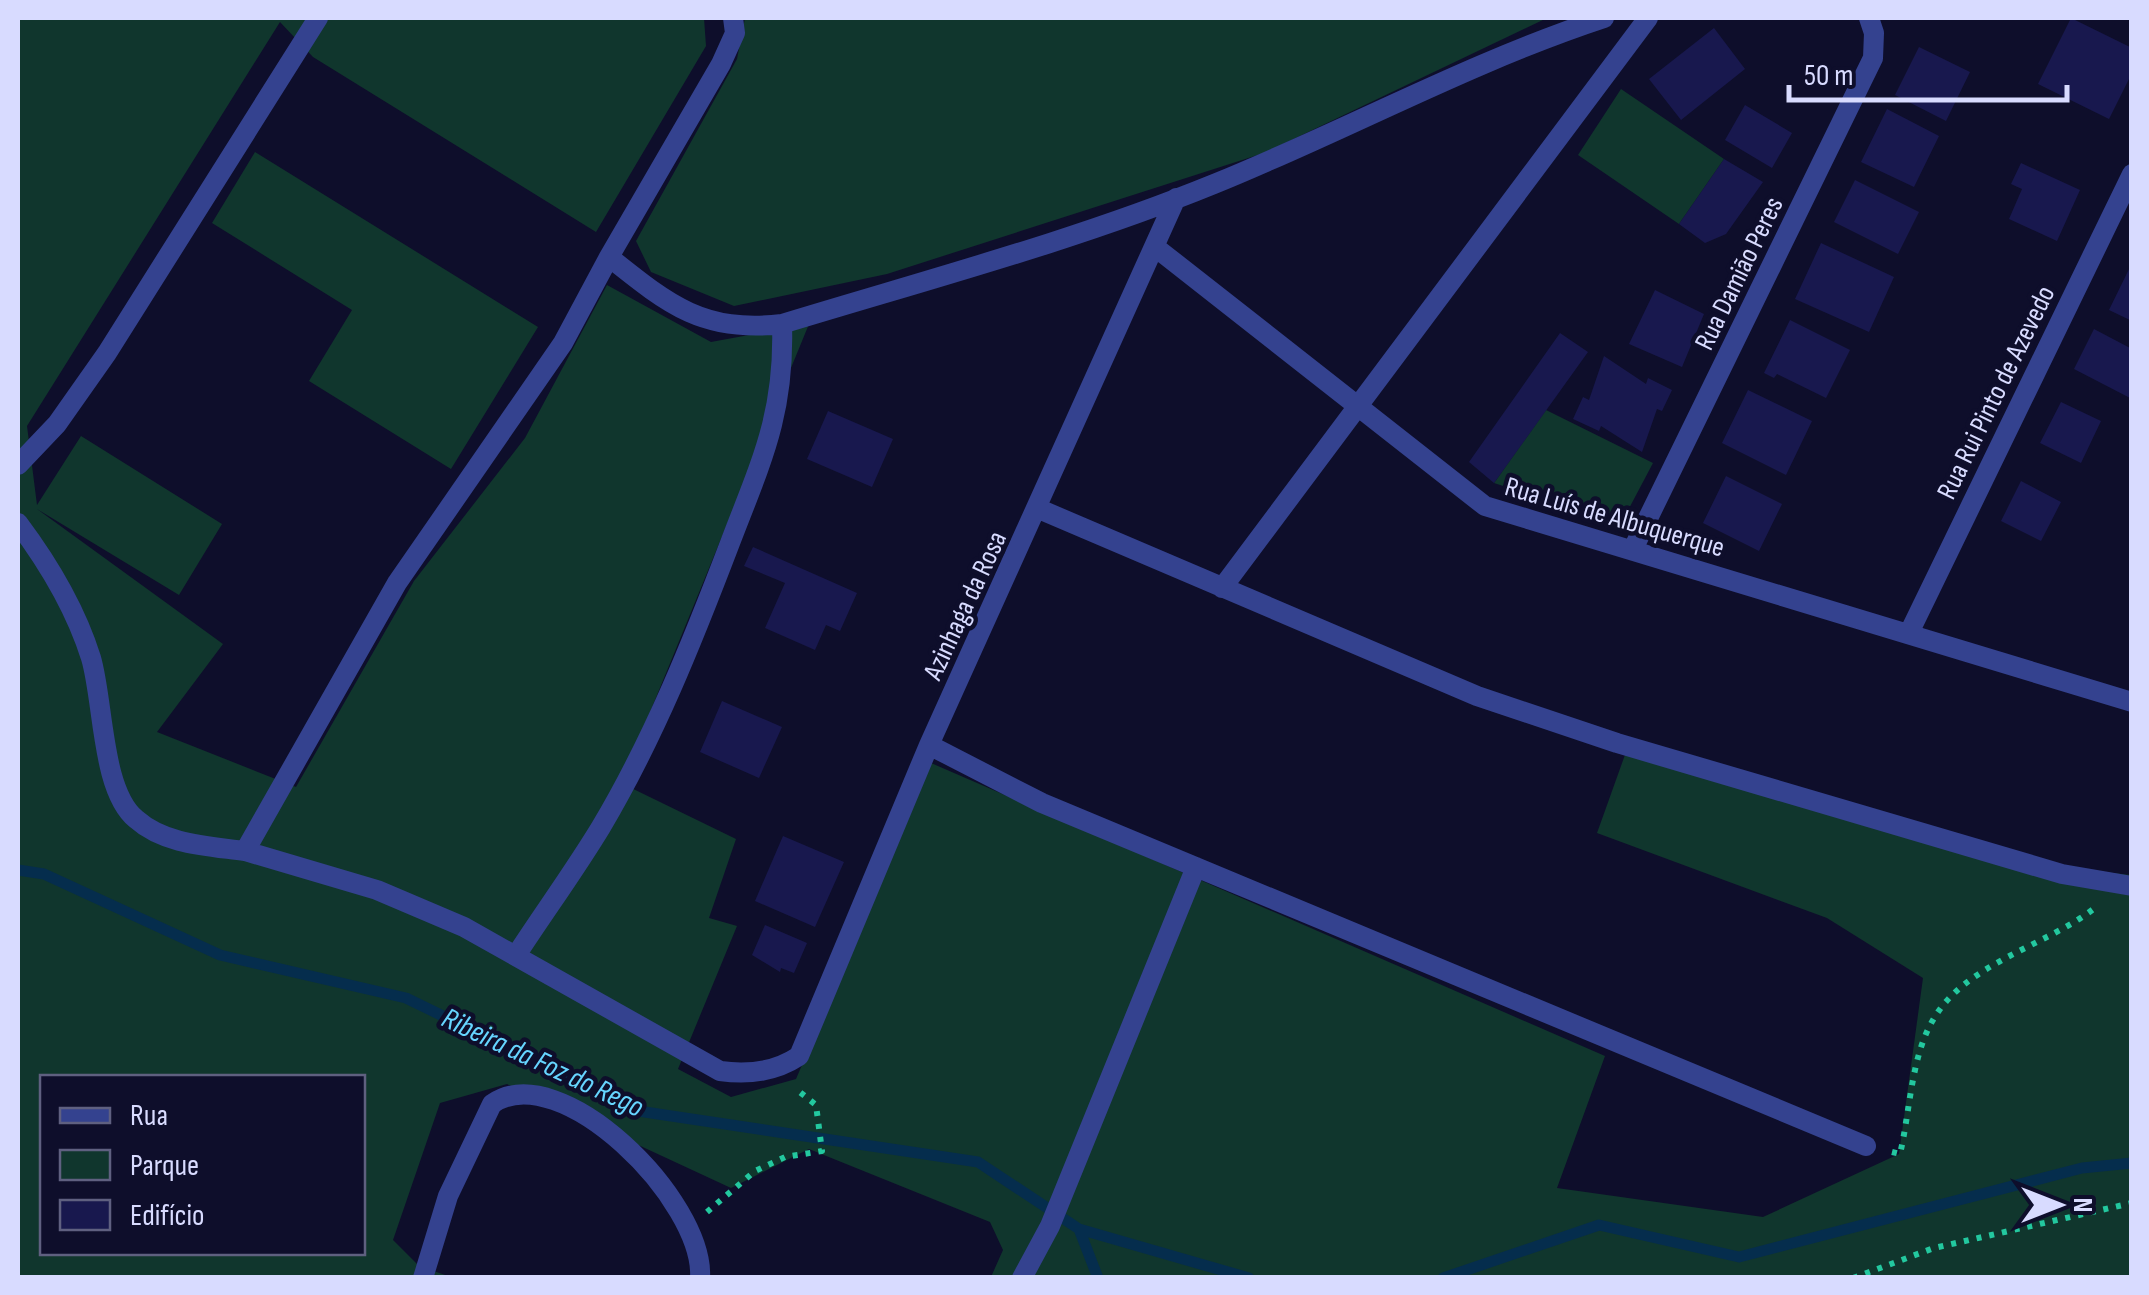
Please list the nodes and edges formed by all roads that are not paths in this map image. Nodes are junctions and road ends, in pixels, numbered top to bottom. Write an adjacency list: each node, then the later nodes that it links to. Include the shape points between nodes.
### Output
1 (318, 18): 12 (street, via 107,353 57,424)
2 (733, 18): 9 (street, via 721,64)
3 (1604, 18): 7 (street, via 1514,48)
4 (1648, 18): 11 (street)
5 (1869, 18): 15 (street, Rua Damião Peres, via 1873,58)
6 (2132, 174): 17 (street, Rua Rui Pinto de Azevedo)
7 (1176, 198): 8 (street, Azinhaga da Rosa); 10 (street)
8 (1154, 247): 11 (street, Rua Luís de Albuquerque); 13 (street, Azinhaga da Rosa)
9 (609, 258): 10 (street, via 691,316 724,326); 20 (street, via 563,343 396,583)
10 (782, 324): 23 (street, via 784,380 772,434 705,609 601,827)
11 (1360, 406): 15 (street, Rua Luís de Albuquerque, via 1484,506); 16 (street)
12 (18, 465)
13 (1039, 509): 16 (street); 19 (street, Azinhaga da Rosa)
14 (18, 523): 20 (street, via 79,626 102,700 121,801 156,833)
15 (1633, 549): 17 (street, Rua Luís de Albuquerque)
16 (1222, 588): 22 (street, via 1400,667 1549,722 2062,874)
17 (1909, 633): 18 (street, Rua Luís de Albuquerque)
18 (2132, 702)
19 (930, 745): 21 (street, via 1042,803); 23 (street, Azinhaga da Rosa, via 809,1039 784,1065 720,1071)
20 (246, 851): 23 (street, via 378,890)
21 (1196, 867): 24 (street); 27 (street, via 1050,1226)
22 (2128, 885)
23 (518, 954)
24 (1866, 1146)
25 (423, 1278): 26 (street, via 448,1196 492,1104 503,1096 546,1098 615,1134 673,1195 690,1224)
26 (700, 1278)
27 (1022, 1278)

